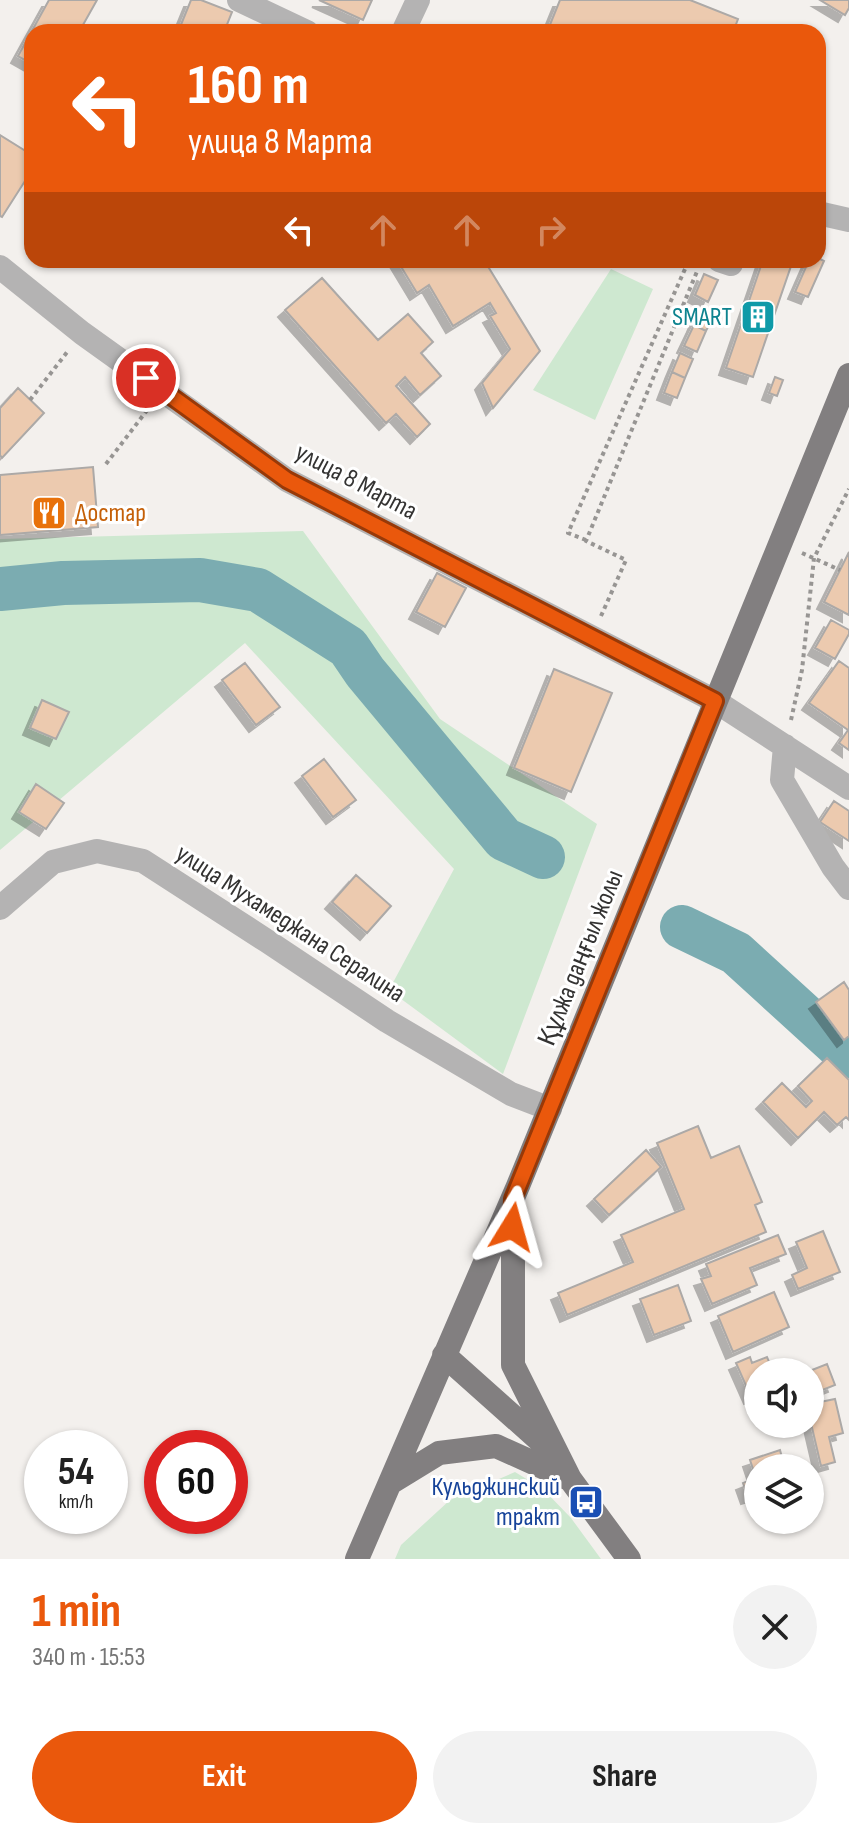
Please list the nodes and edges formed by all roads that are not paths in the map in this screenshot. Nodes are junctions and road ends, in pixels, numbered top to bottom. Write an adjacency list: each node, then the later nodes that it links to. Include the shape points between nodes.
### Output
1 (239, 0): 3 (street)
2 (418, 0): 4 (street)
3 (290, 24)
4 (407, 24)
5 (826, 215): 6 (street)
6 (849, 220)
7 (0, 267): 9 (street, улица 8 Марта, via 82,333 287,480)
8 (849, 375): 9 (main road, Құлжа даңғыл жолы)
9 (715, 701): 10 (street, улица 8 Марта); 14 (main road, Құлжа даңғыл жолы)
10 (785, 746): 11 (street, улица 8 Марта); 12 (street, via 782,780)
11 (849, 788)
12 (849, 888)
13 (0, 908): 14 (street, улица Мухамеджана Сералина, via 53,862 97,851 143,861 387,1021 511,1094)
14 (550, 1109): 15 (main road, Құлжа даңғыл жолы)
15 (513, 1199): 16 (main road, Құлжа даңғыл жолы); 17 (main road, via 513,1365)
16 (444, 1355): 17 (main road, via 545,1445); 18 (main road, Құлжа даңғыл жолы)
17 (570, 1479): 18 (main road, via 496,1446 439,1453); 20 (main road)
18 (390, 1483): 19 (main road, Құлжа даңғыл жолы)
19 (357, 1559)
20 (629, 1559)

